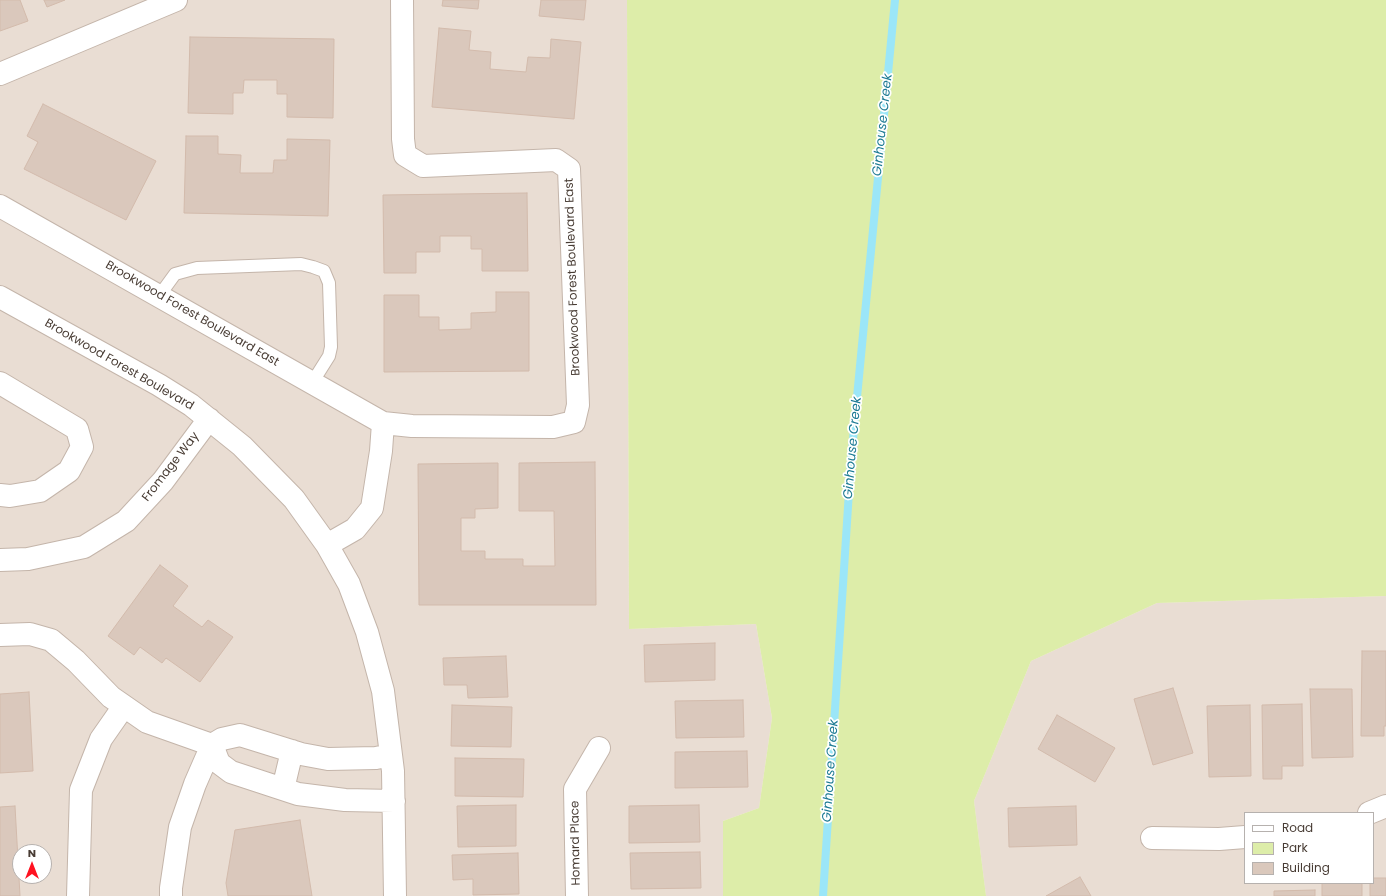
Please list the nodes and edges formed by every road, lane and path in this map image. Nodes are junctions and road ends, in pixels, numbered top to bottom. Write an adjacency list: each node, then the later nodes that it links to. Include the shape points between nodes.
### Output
1 (176, 0): 3 (street)
2 (402, 0): 10 (street, Brookwood Forest Boulevard East, via 405,155 423,166 556,160 569,169 578,405 574,422 553,427 412,426)
3 (0, 74)
4 (0, 206): 5 (street, Brookwood Forest Boulevard East)
5 (159, 296): 8 (street, Brookwood Forest Boulevard East); 8 (lane, via 175,274 197,268 301,264 324,271 329,284 331,347)
6 (0, 297): 9 (street, Brookwood Forest Boulevard, via 159,386)
7 (0, 383): 11 (street, via 77,428 82,448 69,471 40,490)
8 (312, 383): 10 (street, Brookwood Forest Boulevard East)
9 (209, 419): 12 (street, Brookwood Forest Boulevard, via 242,446 294,499); 13 (street, Fromage Way, via 164,481 126,521 84,547 28,559)
10 (383, 423): 12 (street, via 372,508 355,529)
11 (0, 496)
12 (327, 545): 19 (street, Brookwood Forest Boulevard, via 349,584 367,632 383,691)
13 (0, 560)
14 (0, 635): 15 (street, via 30,634 52,640 111,697)
15 (124, 706): 16 (street, via 147,722); 26 (street, via 101,739 81,790)
16 (212, 745): 18 (street, via 222,739 240,736); 20 (street, via 219,763 231,772); 27 (street, via 180,827)
17 (599, 748): 29 (street, Homard Place, via 575,789)
18 (292, 750): 19 (street, via 328,759 376,758); 20 (street)
19 (391, 755): 21 (street, Brookwood Forest Boulevard)
20 (283, 789): 21 (street, via 298,794 345,800)
21 (394, 801): 28 (street, Brookwood Forest Boulevard)
22 (1386, 806): 23 (street)
23 (1371, 812)
24 (1244, 837): 25 (street)
25 (1152, 838)
26 (78, 896)
27 (172, 896)
28 (395, 896)
29 (577, 896)

